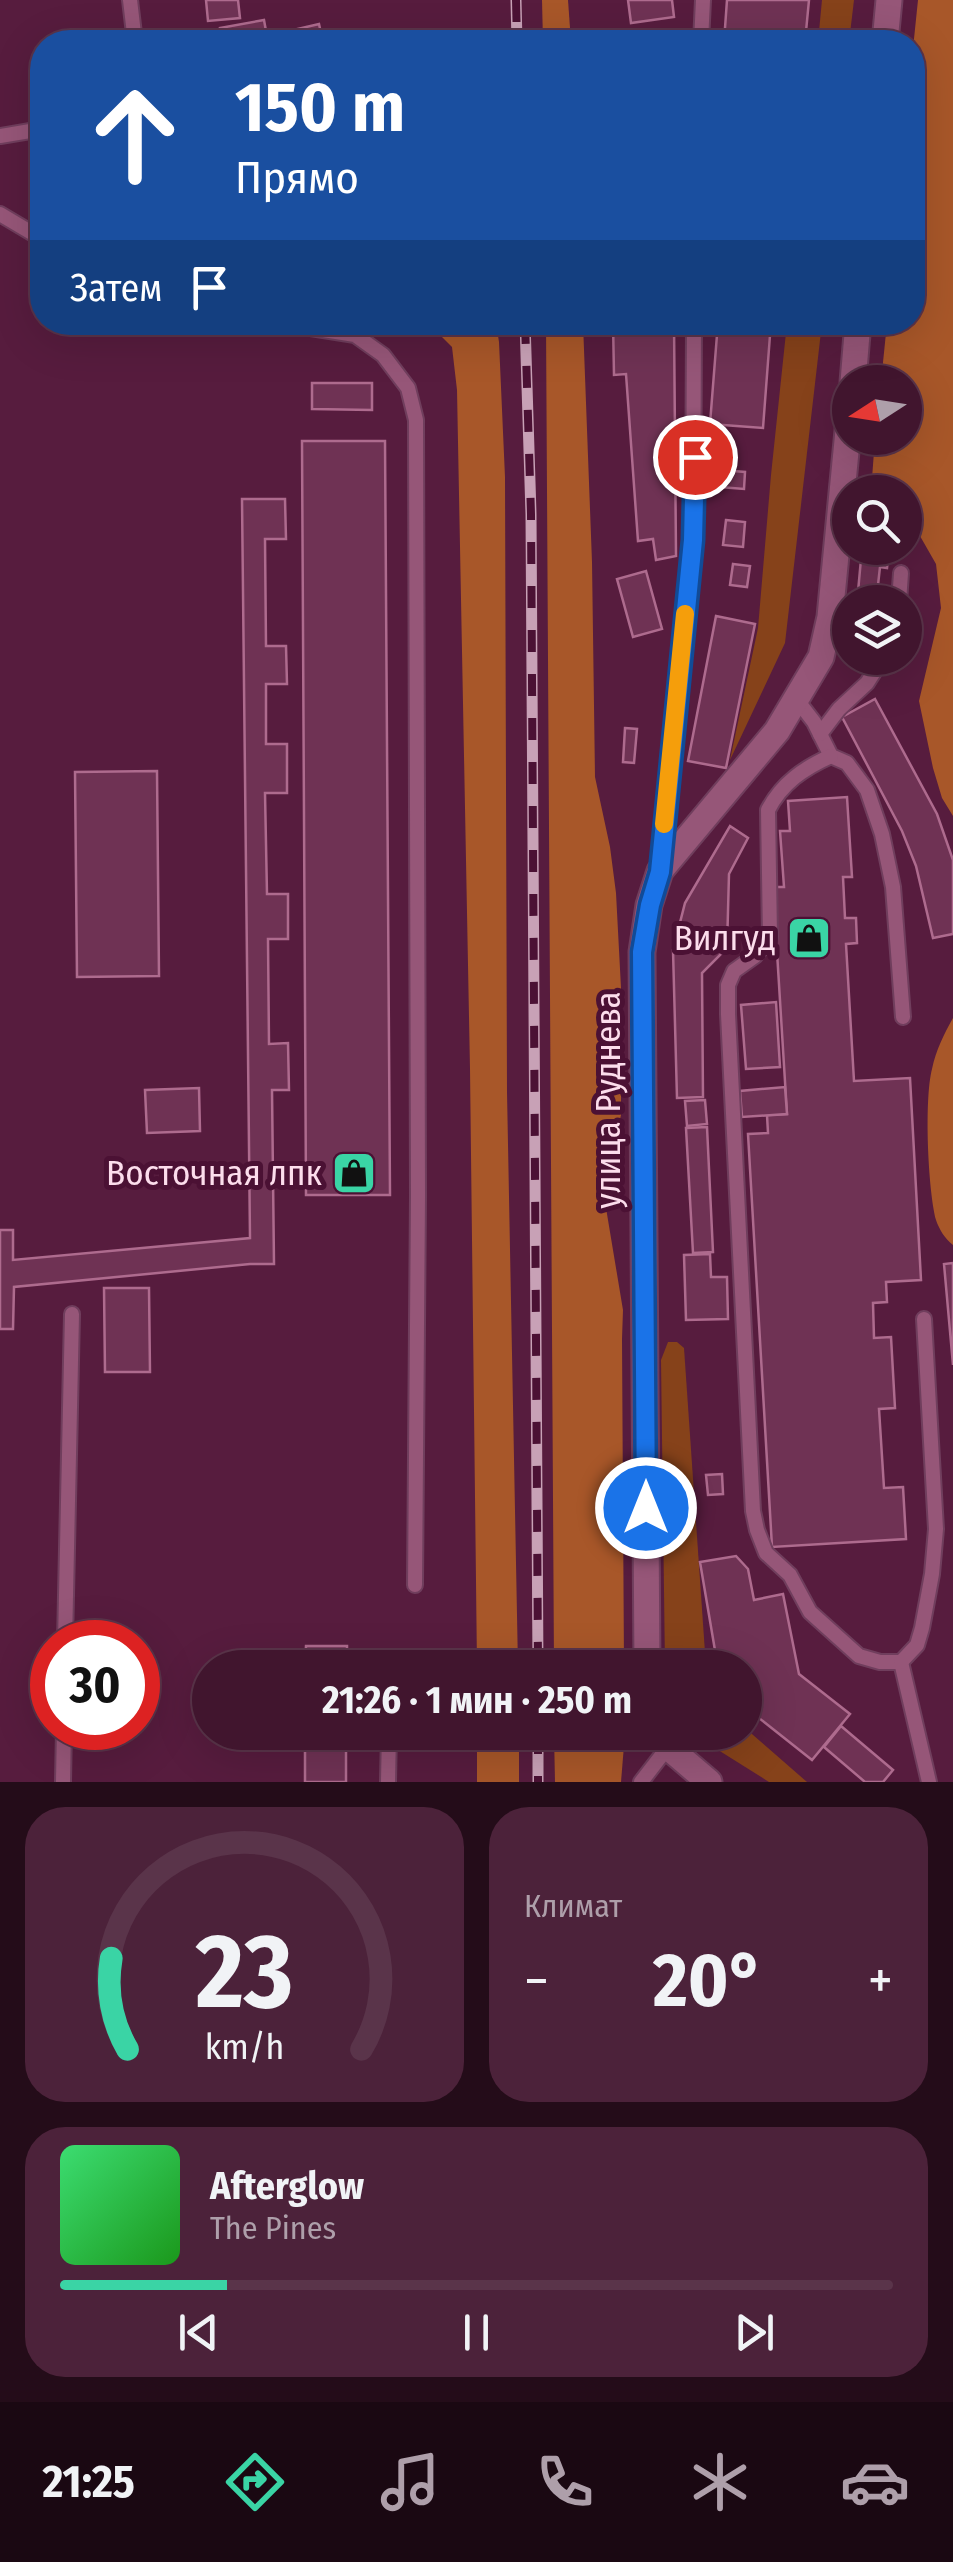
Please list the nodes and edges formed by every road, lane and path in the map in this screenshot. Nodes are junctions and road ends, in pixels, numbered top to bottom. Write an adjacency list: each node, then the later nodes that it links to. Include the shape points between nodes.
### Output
1 (130, 0): 4 (lane)
2 (704, 0): 5 (lane)
3 (889, 0): 6 (street)
4 (133, 30)
5 (702, 30)
6 (886, 30)
7 (30, 131): 8 (lane)
8 (0, 136)
9 (0, 214): 10 (lane)
10 (30, 232)
11 (355, 335): 26 (lane, via 383,355 408,388 416,420)
12 (694, 335): 22 (lane, via 693,540)
13 (857, 335): 14 (street)
14 (854, 365)
15 (846, 455): 19 (street, улица Руднева, via 830,617 821,656)
16 (901, 573): 17 (lane)
17 (901, 585)
18 (873, 675): 20 (lane)
19 (797, 700): 20 (lane); 22 (street, улица Руднева)
20 (820, 734): 21 (lane)
21 (831, 756): 23 (lane, via 847,764 866,790 882,834); 29 (lane, via 808,766 768,810 770,937 728,985 753,1511 766,1553 790,1574 810,1612 859,1656)
22 (660, 872): 28 (street, улица Руднева, via 642,952)
23 (903, 1016)
24 (72, 1314): 27 (lane)
25 (924, 1318): 29 (lane, via 936,1529 922,1628)
26 (415, 1585)
27 (66, 1620)
28 (648, 1650)
29 (901, 1662): 38 (lane)
30 (64, 1750): 34 (lane)
31 (389, 1750): 35 (lane)
32 (657, 1750): 36 (lane)
33 (673, 1750): 37 (street)
34 (63, 1782)
35 (388, 1782)
36 (641, 1782)
37 (709, 1782)
38 (930, 1782)

